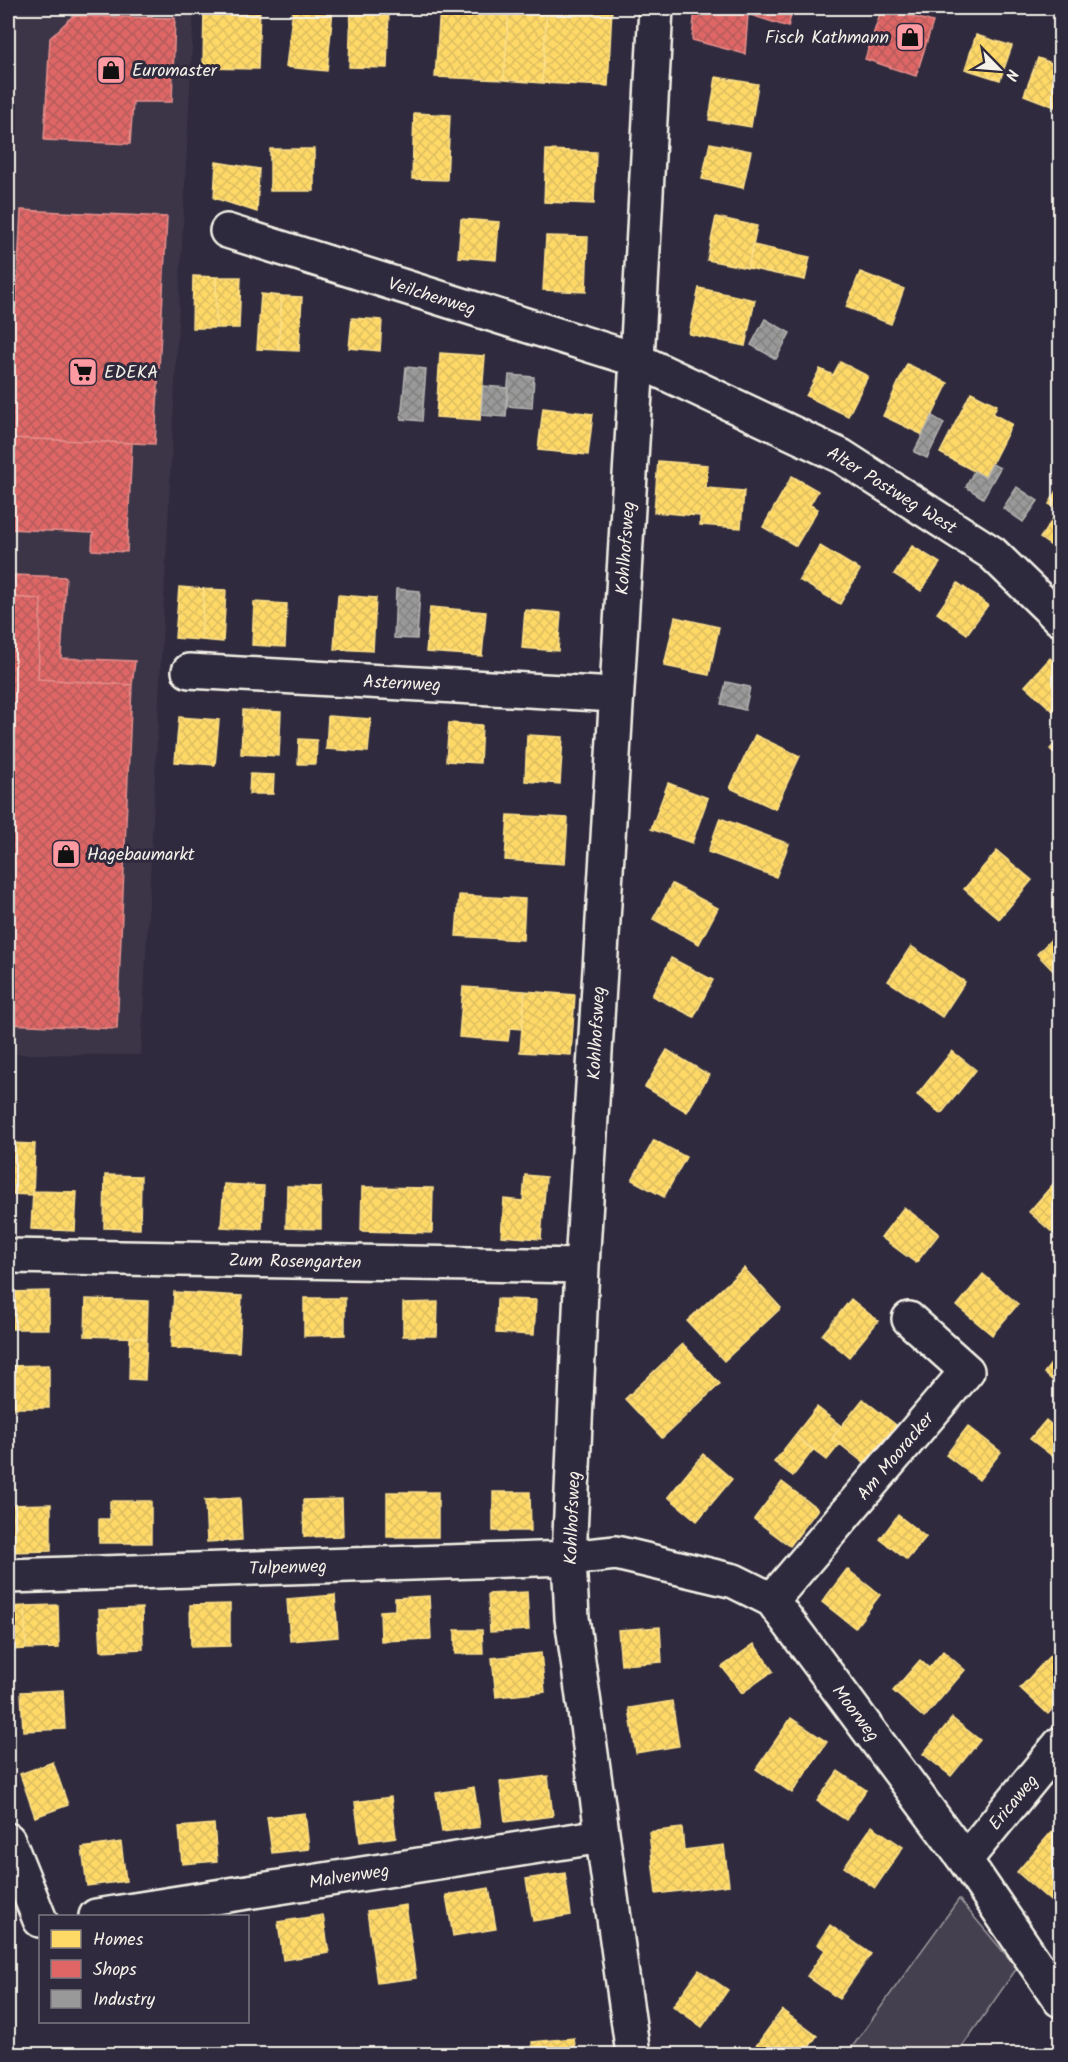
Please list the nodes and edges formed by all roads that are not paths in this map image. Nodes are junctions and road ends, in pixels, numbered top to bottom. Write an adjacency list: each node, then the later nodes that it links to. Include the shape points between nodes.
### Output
1 (656, 8): 3 (street, Kohlhofsweg)
2 (228, 231): 3 (street, Veilchenweg)
3 (637, 360): 4 (street, Alter Postweg West, via 841,456 992,553); 6 (street, Kohlhofsweg)
4 (1060, 619)
5 (189, 672): 6 (street, Asternweg)
6 (615, 696): 8 (street, Kohlhofsweg)
7 (8, 1256): 8 (street, Zum Rosengarten)
8 (582, 1266): 10 (street, Kohlhofsweg)
9 (909, 1319): 12 (street, Am Mooracker, via 967,1371)
10 (569, 1558): 11 (street, Tulpenweg); 12 (street, Moorweg, via 616,1553 735,1581); 14 (street, Kohlhofsweg, via 572,1618)
11 (8, 1576)
12 (772, 1600): 16 (street, Moorweg)
13 (1060, 1744): 16 (street, Ericaweg)
14 (602, 1836): 17 (street, Malvenweg); 20 (street, Kohlhofsweg)
15 (8, 1840): 18 (street)
16 (965, 1860): 19 (street, Moorweg)
17 (108, 1915)
18 (39, 1918)
19 (1060, 2000)
20 (633, 2055)

